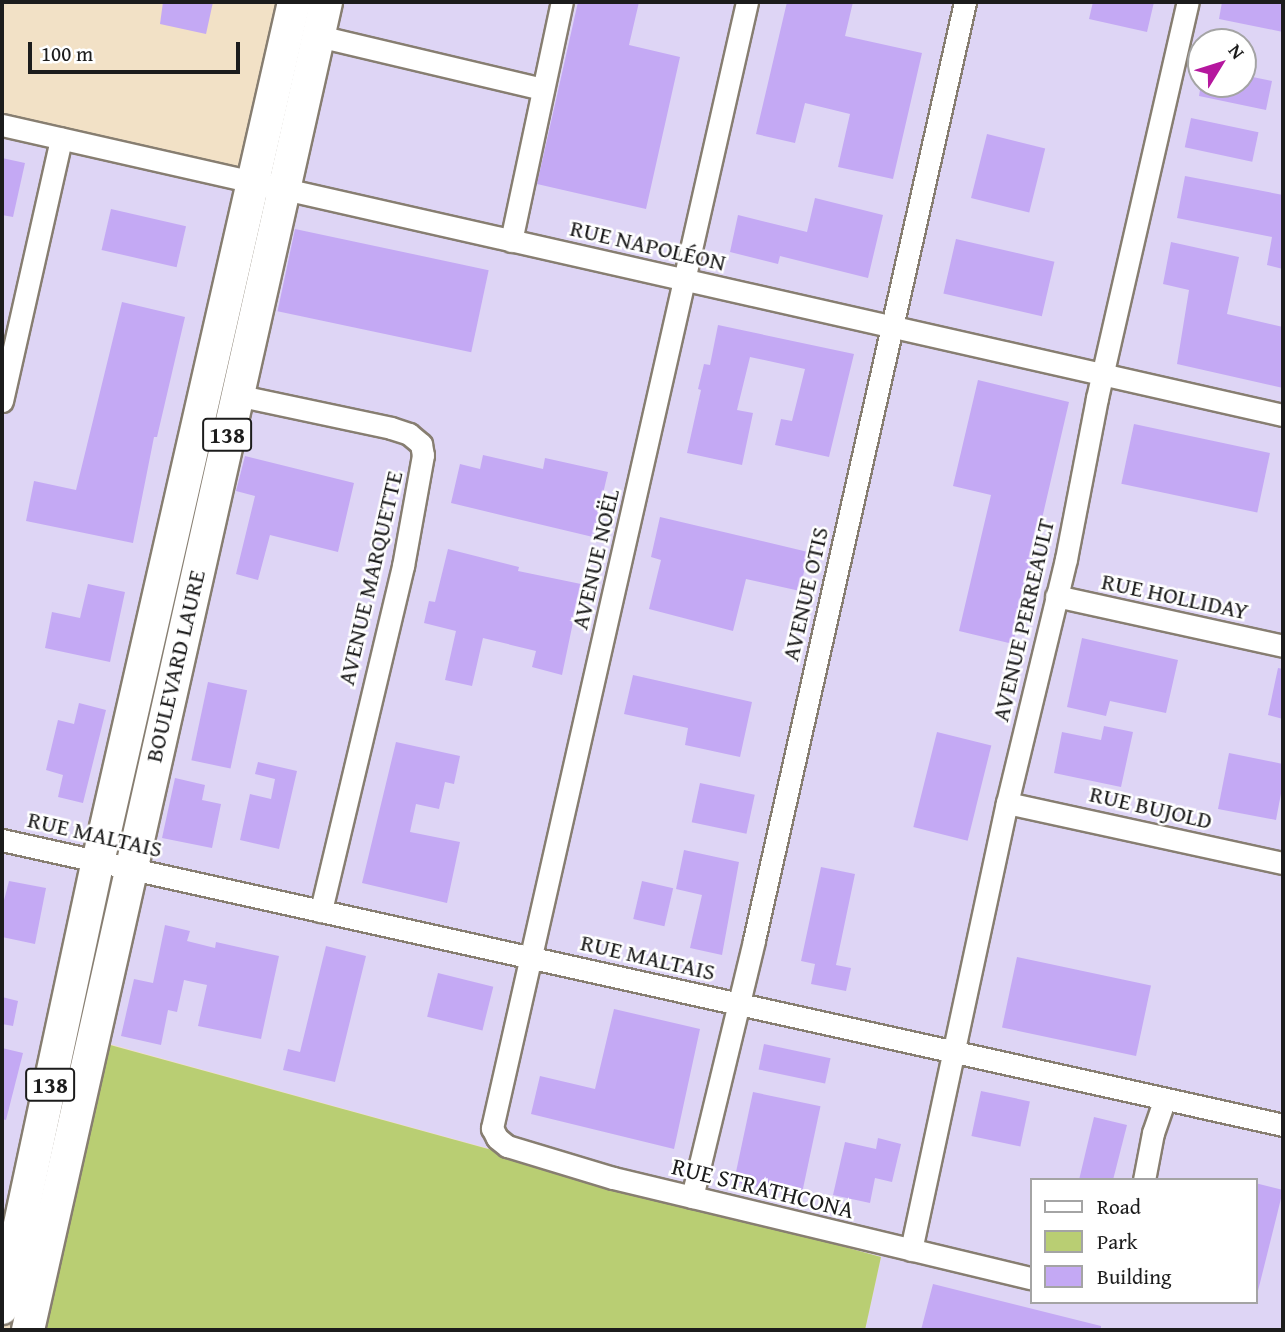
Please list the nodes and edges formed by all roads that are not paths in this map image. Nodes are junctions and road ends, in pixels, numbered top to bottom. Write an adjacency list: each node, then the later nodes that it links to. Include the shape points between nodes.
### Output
1 (294, 2): 11 (highway, BOULEVARD LAURE / 138)
2 (326, 2): 7 (highway, BOULEVARD LAURE / 138)
3 (562, 2): 8 (street)
4 (747, 2): 13 (street, AVENUE NOËL)
5 (965, 2): 14 (street, AVENUE OTIS)
6 (1188, 2): 15 (street, AVENUE PERREAULT)
7 (318, 36): 8 (street); 11 (highway, BOULEVARD LAURE / 138)
8 (543, 89): 12 (street)
9 (2, 125): 10 (street, RUE NAPOLÉON)
10 (61, 139): 11 (street, RUE NAPOLÉON); 17 (street)
11 (268, 186): 12 (street, RUE NAPOLÉON); 16 (highway, BOULEVARD LAURE / 138); 23 (highway, BOULEVARD LAURE / 138)
12 (511, 241): 13 (street, RUE NAPOLÉON)
13 (684, 280): 14 (street, RUE NAPOLÉON); 27 (street, AVENUE NOËL)
14 (891, 326): 15 (street, RUE NAPOLÉON); 28 (street, AVENUE OTIS)
15 (1104, 375): 18 (street, RUE NAPOLÉON); 19 (street, AVENUE PERREAULT)
16 (236, 396): 25 (highway, BOULEVARD LAURE / 138); 26 (street, AVENUE MARQUETTE, via 391,428 421,444 423,455 403,566)
17 (2, 401)
18 (1283, 415)
19 (1056, 596): 20 (street, RUE HOLLIDAY); 21 (street, AVENUE PERREAULT)
20 (1283, 646)
21 (1007, 803): 24 (street, RUE BUJOLD); 29 (street, AVENUE PERREAULT)
22 (2, 840): 23 (street, RUE MALTAIS)
23 (98, 862): 25 (street, RUE MALTAIS); 37 (highway, BOULEVARD LAURE / 138)
24 (1283, 863)
25 (129, 869): 26 (street, RUE MALTAIS); 38 (highway, BOULEVARD LAURE / 138)
26 (321, 911): 27 (street, RUE MALTAIS)
27 (532, 958): 28 (street, RUE MALTAIS); 32 (street, AVENUE NOËL)
28 (737, 1004): 29 (street, RUE MALTAIS); 34 (street, AVENUE OTIS)
29 (953, 1052): 30 (street, RUE MALTAIS); 35 (street, AVENUE PERREAULT)
30 (1164, 1099): 31 (street, RUE MALTAIS); 33 (street)
31 (1283, 1125)
32 (492, 1128): 34 (street, RUE STRATHCONA, via 507,1146)
33 (1144, 1178)
34 (692, 1197): 35 (street, RUE STRATHCONA)
35 (911, 1250): 36 (street, RUE STRATHCONA)
36 (1030, 1278)
37 (2, 1308)
38 (28, 1330)

